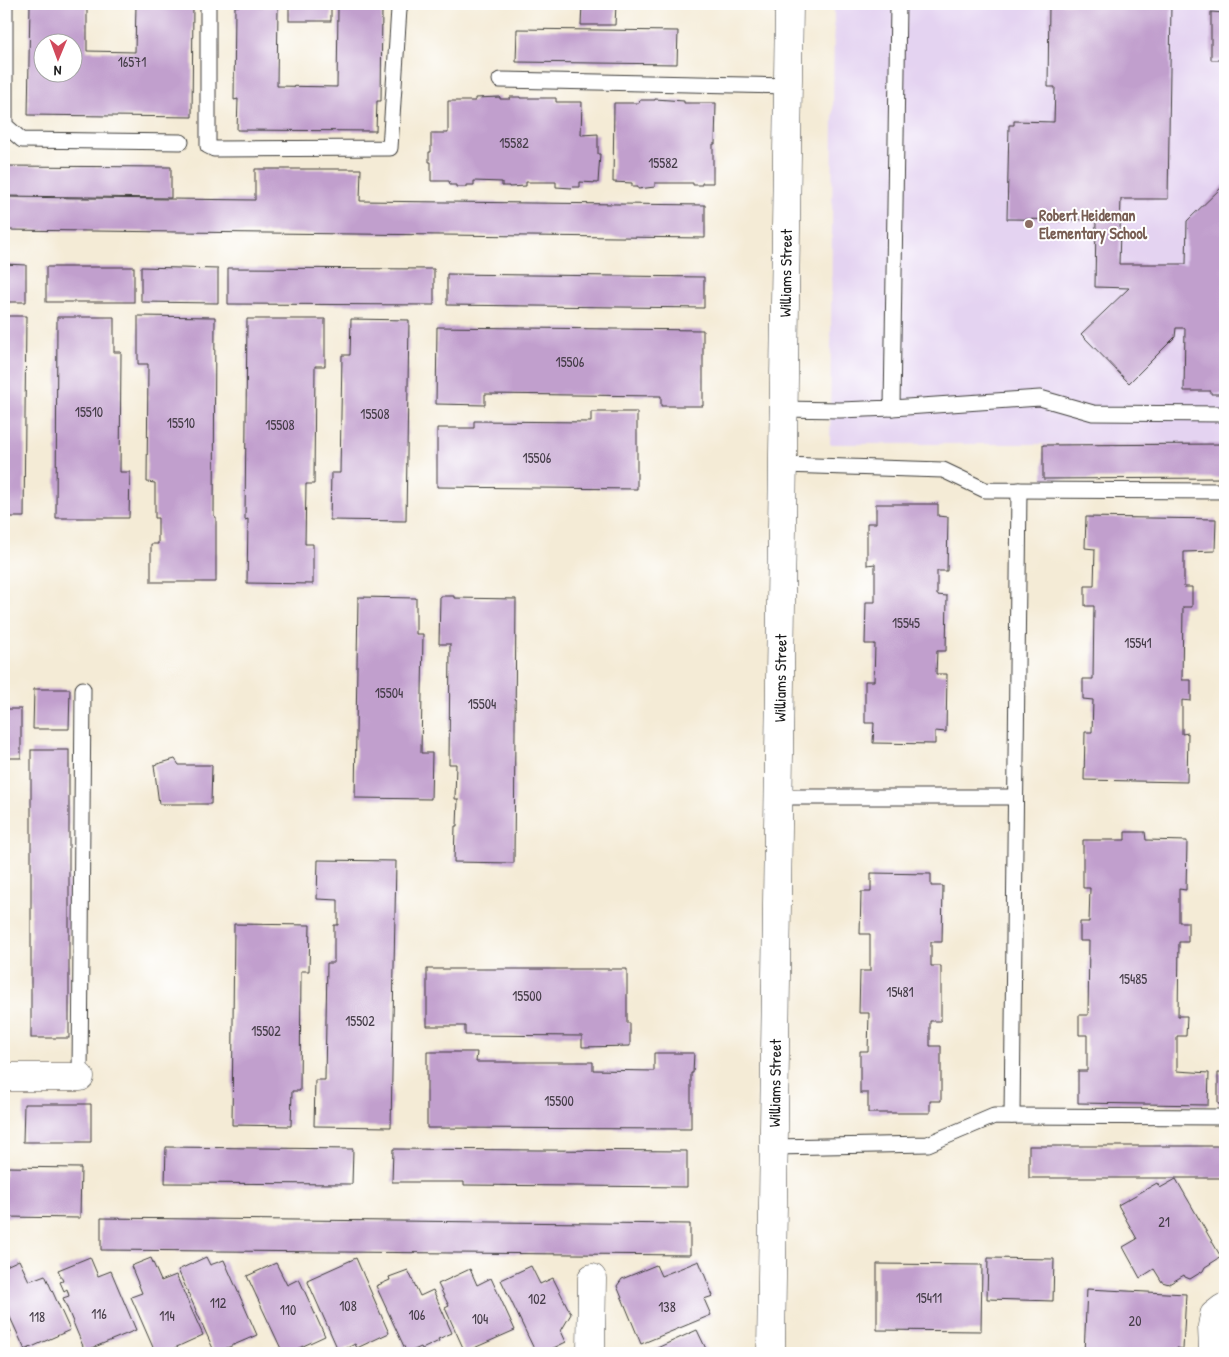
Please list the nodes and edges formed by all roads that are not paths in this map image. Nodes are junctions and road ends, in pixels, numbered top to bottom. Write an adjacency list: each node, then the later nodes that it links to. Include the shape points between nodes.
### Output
1 (5, 4): 8 (lane, via 5,124 22,140)
2 (208, 4): 3 (lane, via 208,146 214,149 390,148)
3 (401, 4)
4 (789, 4): 7 (street, Williams Street)
5 (898, 4): 9 (lane)
6 (500, 80): 7 (lane)
7 (788, 86): 10 (street, Williams Street)
8 (180, 142)
9 (892, 408): 10 (lane); 11 (lane, via 1040,398 1093,413)
10 (783, 409): 12 (street, Williams Street)
11 (1225, 414)
12 (783, 465): 13 (lane, via 943,470 985,490); 16 (street, Williams Street)
13 (1019, 490): 14 (lane); 17 (lane)
14 (1225, 491)
15 (83, 689): 19 (lane)
16 (778, 797): 17 (lane); 22 (street, Williams Street)
17 (1015, 797): 20 (lane)
18 (4, 1077): 19 (street)
19 (80, 1077)
20 (1012, 1116): 21 (lane); 22 (lane, via 994,1116 928,1144)
21 (1225, 1118)
22 (774, 1147): 26 (street, Williams Street)
23 (592, 1278): 25 (street)
24 (1224, 1308): 27 (street, via 1214,1315)
25 (591, 1353)
26 (771, 1353)
27 (1213, 1353)

